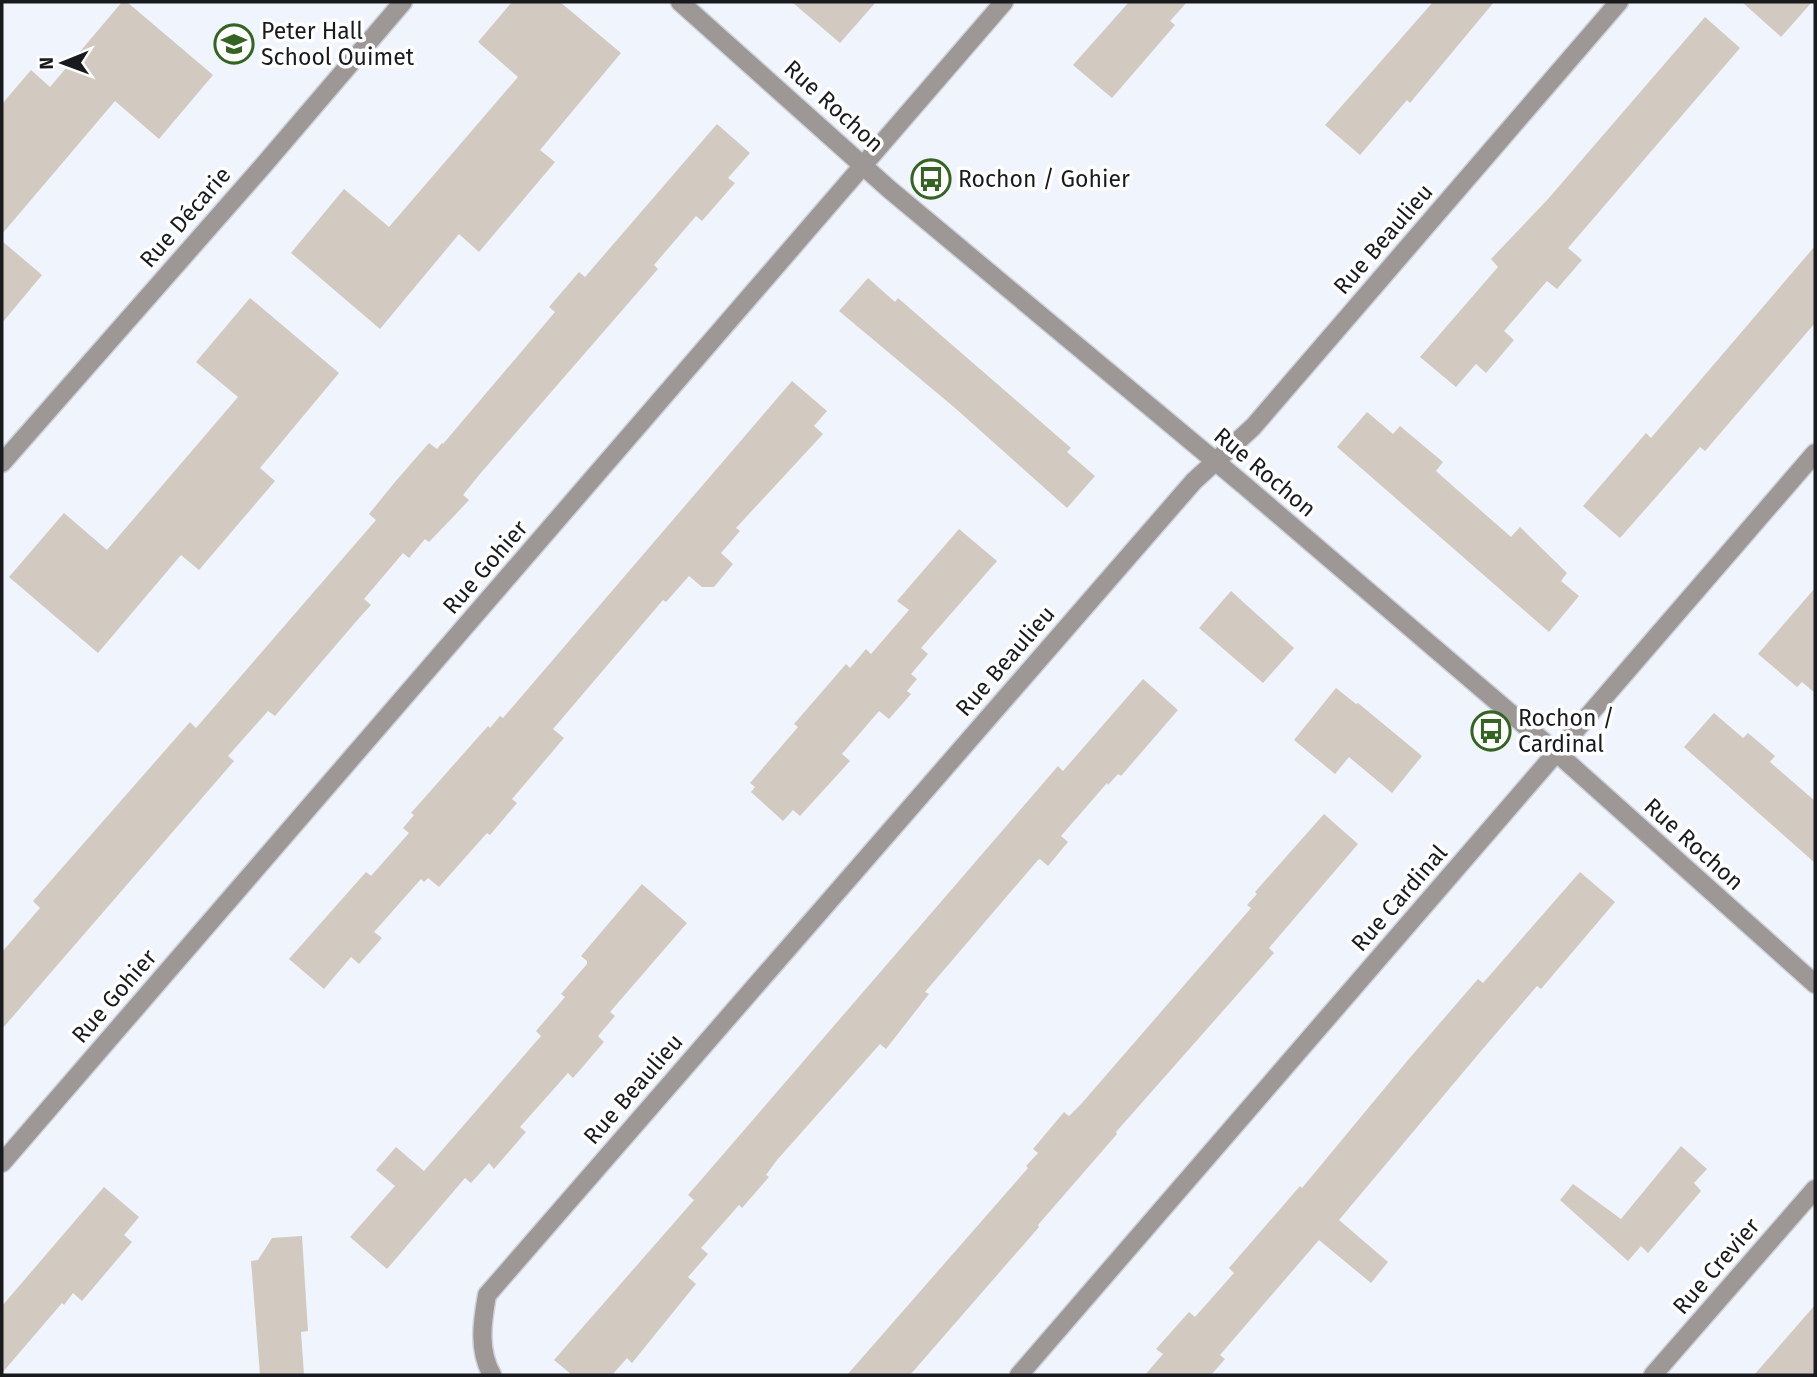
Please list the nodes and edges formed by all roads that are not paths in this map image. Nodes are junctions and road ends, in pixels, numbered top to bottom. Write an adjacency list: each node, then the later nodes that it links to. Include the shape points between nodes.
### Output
1 (403, 2): 8 (street, Rue Décarie)
2 (680, 2): 5 (street, Rue Rochon)
3 (1004, 2): 5 (street, Rue Gohier)
4 (1619, 2): 7 (street, Rue Beaulieu, via 1253,427)
5 (863, 165): 7 (street, Rue Rochon); 11 (street, Rue Gohier)
6 (1815, 453): 9 (street, Rue Cardinal)
7 (1215, 461): 9 (street, Rue Rochon); 13 (street, Rue Beaulieu, via 487,1295 480,1332)
8 (2, 463)
9 (1557, 752): 10 (street, Rue Rochon); 14 (street, Rue Cardinal)
10 (1815, 984)
11 (2, 1163)
12 (1815, 1189): 15 (street, Rue Crevier)
13 (492, 1375)
14 (1019, 1375)
15 (1653, 1375)

